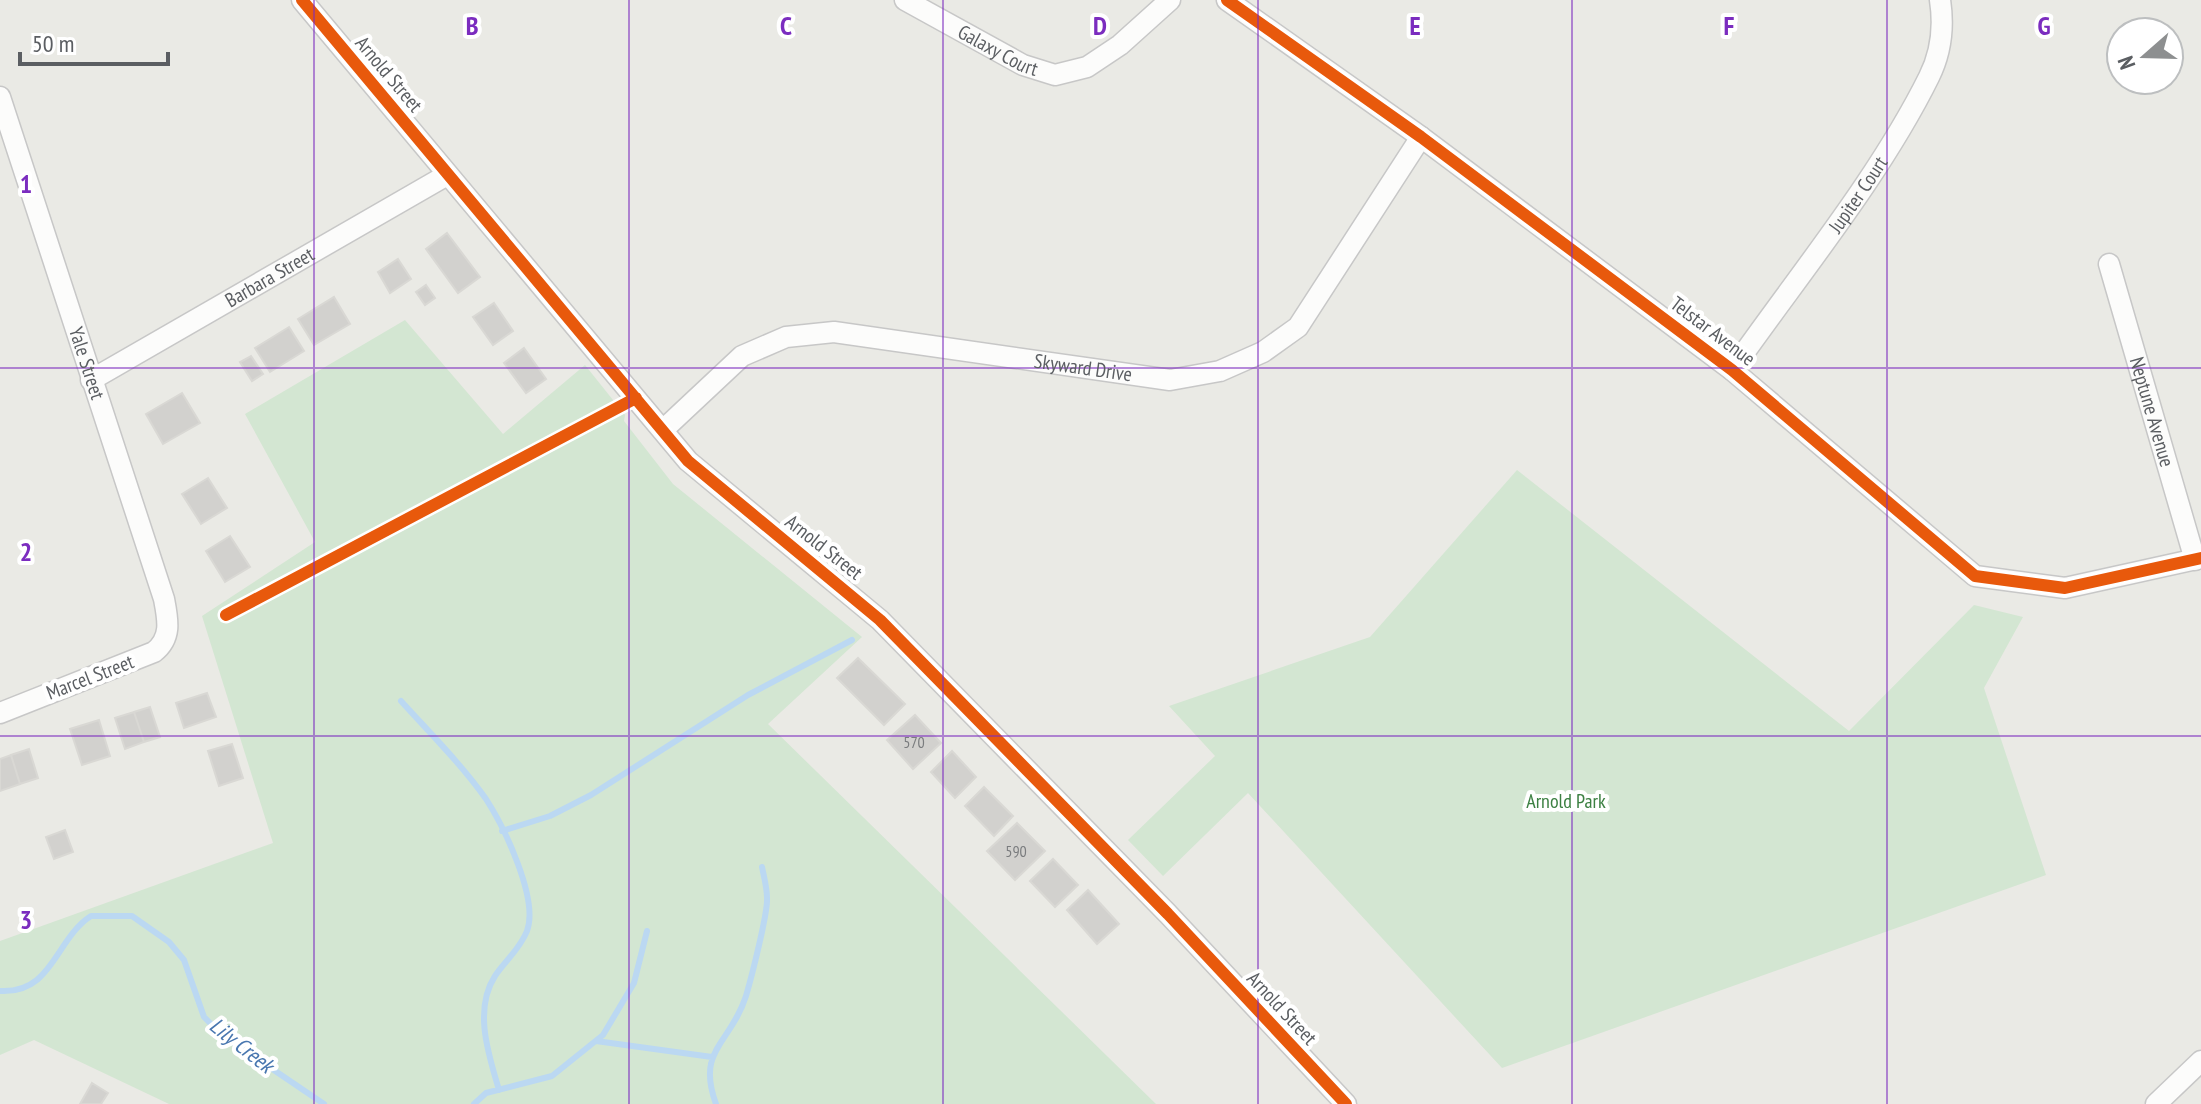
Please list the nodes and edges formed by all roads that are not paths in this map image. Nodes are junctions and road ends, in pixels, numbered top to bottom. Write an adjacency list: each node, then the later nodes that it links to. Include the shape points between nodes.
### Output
1 (302, 0): 8 (street, Arnold Street)
2 (905, 0): 3 (street, Galaxy Court, via 1023,65 1055,75 1087,67)
3 (1170, 0)
4 (1227, 0): 7 (street, Telstar Avenue)
5 (1940, 0): 10 (street, Jupiter Court, via 1944,26 1930,75 1871,172)
6 (0, 97): 11 (street, Yale Street)
7 (1421, 137): 10 (street, Telstar Avenue); 12 (street, Skyward Drive, via 1298,327 1263,352 1220,371 1170,380 834,332 786,337 742,356)
8 (447, 175): 11 (street, Barbara Street); 12 (street, Arnold Street)
9 (2109, 264): 13 (street, Neptune Avenue)
10 (1732, 370): 13 (street, Telstar Avenue, via 1975,576 2065,588)
11 (91, 380): 14 (street, Yale Street, via 164,599)
12 (663, 430): 17 (street, Arnold Street, via 707,479 880,620)
13 (2198, 559)
14 (168, 629): 15 (street, Marcel Street, via 154,652)
15 (0, 713)
16 (2201, 1061): 18 (street)
17 (1346, 1104)
18 (2156, 1104)

